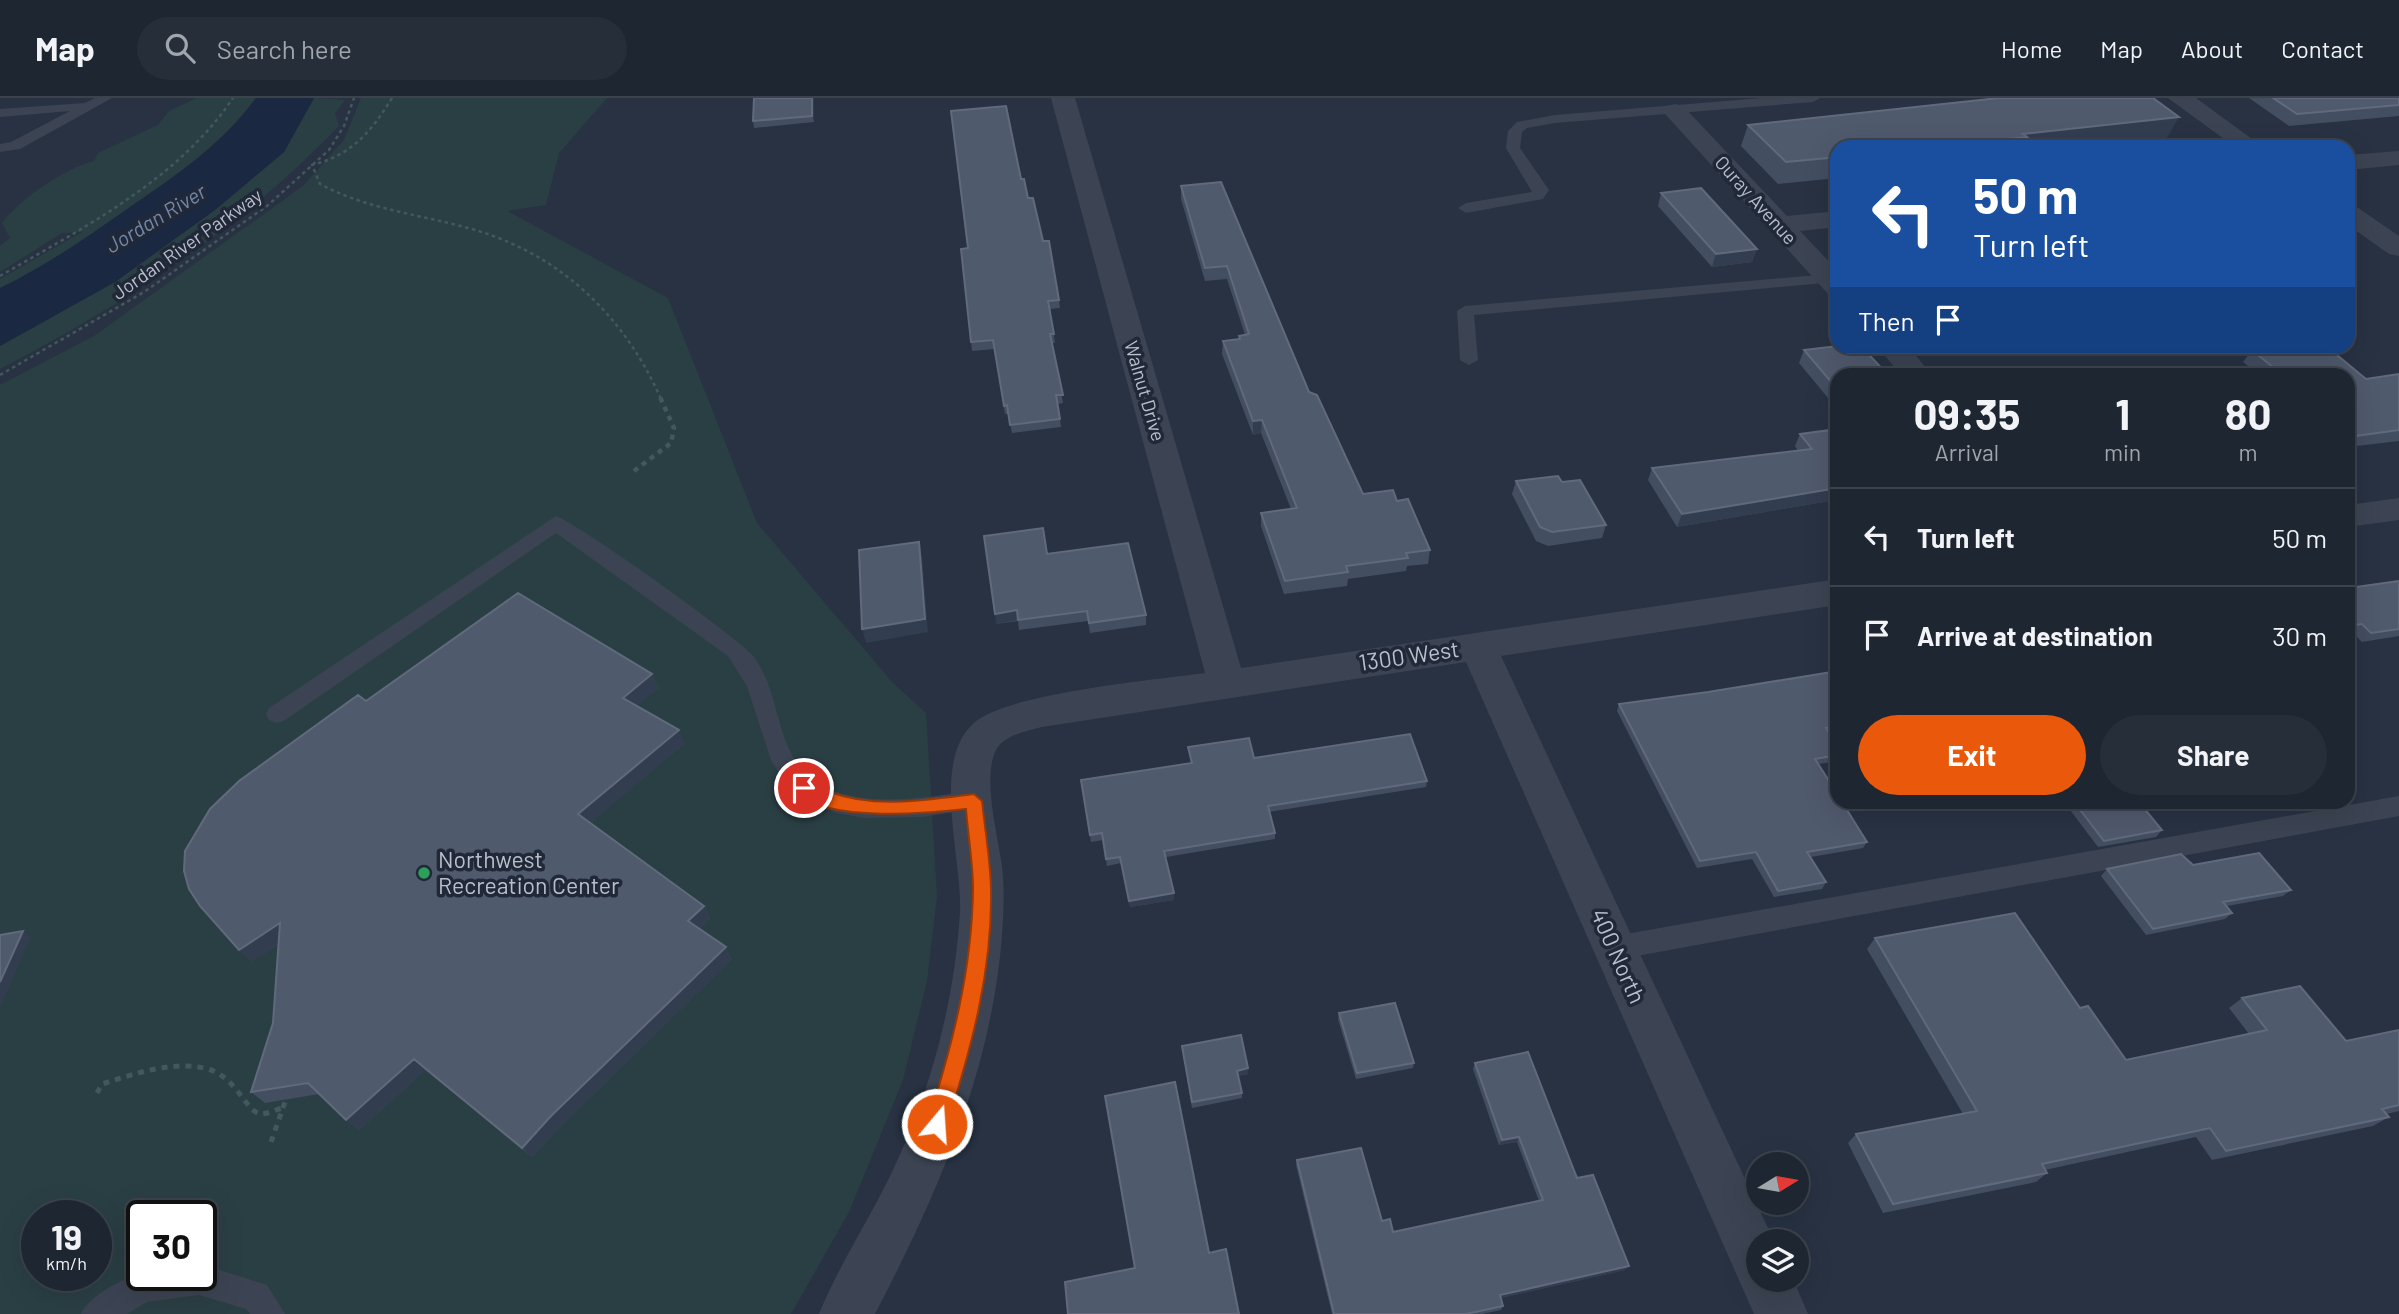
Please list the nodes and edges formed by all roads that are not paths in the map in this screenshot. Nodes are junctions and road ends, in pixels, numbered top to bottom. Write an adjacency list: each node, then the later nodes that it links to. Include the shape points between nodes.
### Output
1 (1063, 98): 25 (street, Walnut Drive)
2 (1813, 98): 5 (lane)
3 (2180, 98): 7 (street)
4 (98, 102): 6 (lane); 8 (lane)
5 (1675, 111): 11 (lane, via 1522,125 1515,131 1513,148 1541,190 1538,196); 14 (street, Ouray Avenue)
6 (0, 113)
7 (2241, 140)
8 (7, 147)
9 (2399, 158): 10 (street)
10 (2355, 162)
11 (1466, 208)
12 (2355, 218): 15 (street)
13 (1830, 220): 14 (street)
14 (1780, 226): 16 (street, Ouray Avenue)
15 (2399, 248)
16 (1830, 281)
17 (1830, 284): 19 (lane, via 1465,311)
18 (1898, 354): 20 (street)
19 (1469, 360)
20 (1911, 368)
21 (2399, 509): 22 (street)
22 (2355, 515)
23 (1830, 593): 24 (street, 1300 West)
24 (1478, 646): 25 (street, 1300 West); 29 (street, 400 North)
25 (1227, 683): 27 (street, 1300 West, via 1042,712 1002,724 985,735 972,760)
26 (277, 714): 27 (lane, via 556,523 749,663 765,700 779,754 804,788 827,799 870,808)
27 (974, 801): 34 (street, via 982,887 978,965 960,1052 929,1147)
28 (2399, 806): 29 (lane)
29 (1615, 948): 30 (street, 400 North)
30 (1746, 1237)
31 (1771, 1292): 35 (street)
32 (97, 1314): 33 (lane, via 143,1287 199,1279 256,1296)
33 (269, 1314)
34 (846, 1314)
35 (1781, 1314)

